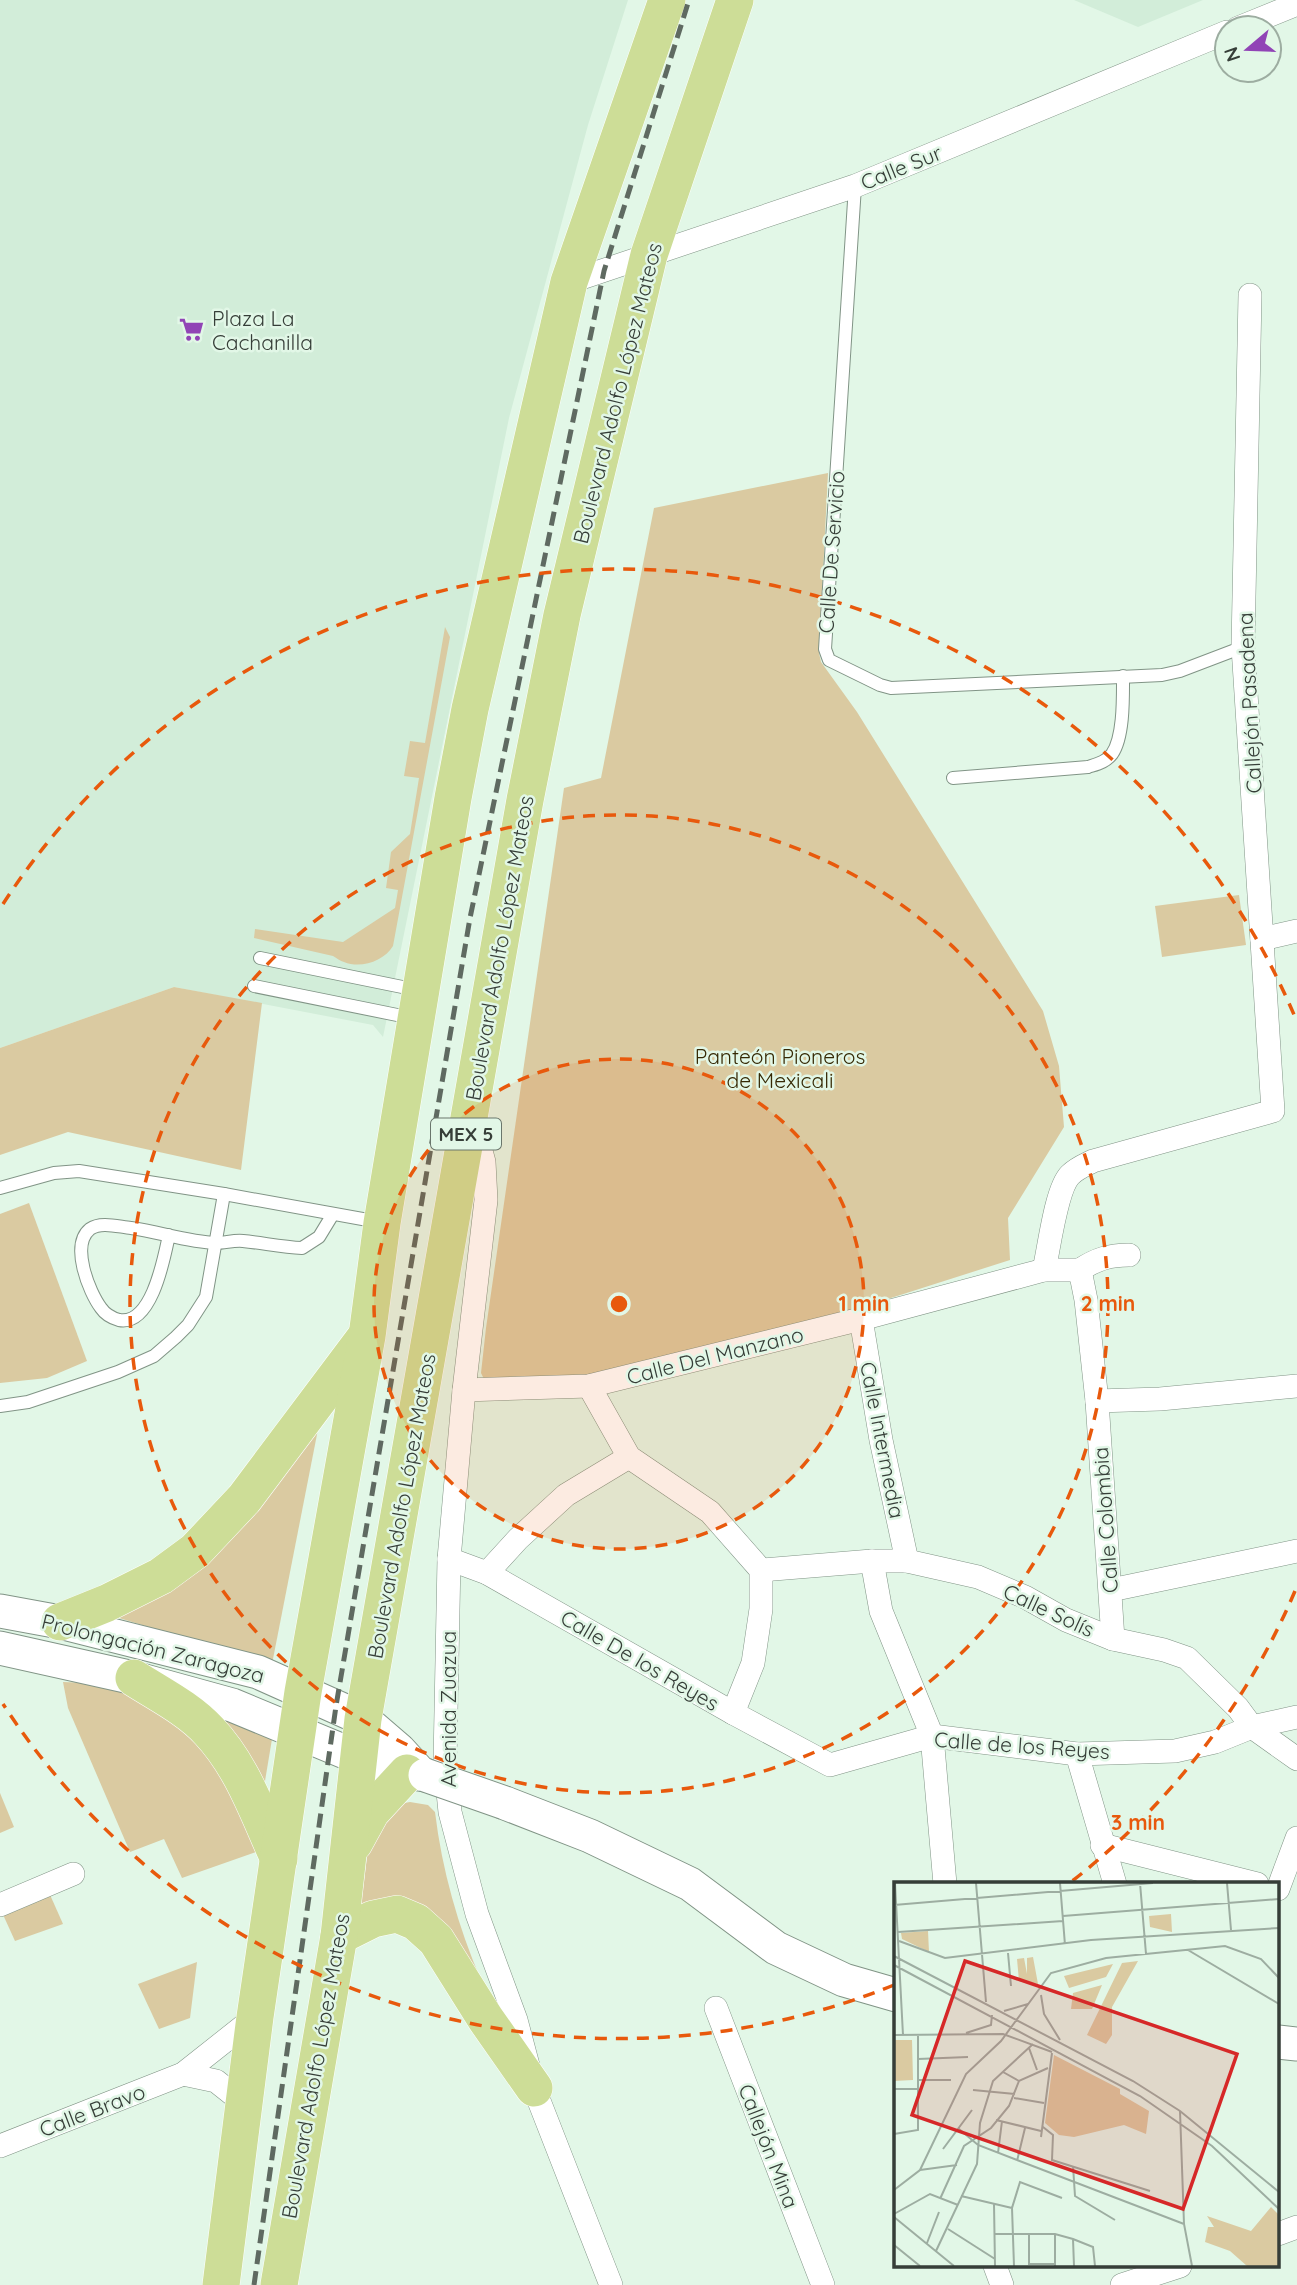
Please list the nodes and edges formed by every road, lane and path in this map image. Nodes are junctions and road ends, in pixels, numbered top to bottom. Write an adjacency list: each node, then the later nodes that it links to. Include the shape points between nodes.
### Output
1 (667, 0): 8 (main road, MEX 5)
2 (735, 0): 7 (main road, Boulevard Adolfo López Mateos / MEX 5)
3 (1297, 4): 4 (street)
4 (1272, 14)
5 (1213, 38): 6 (street, Calle Sur)
6 (855, 186): 7 (street, Calle Sur); 11 (lane, Calle De Servicio, via 826,655 835,664 891,688)
7 (649, 255): 8 (street, Calle Sur); 18 (main road, Boulevard Adolfo López Mateos / MEX 5, via 559,628)
8 (569, 282): 17 (main road, MEX 5, via 470,709)
9 (1251, 295): 10 (street, Callejón Pasadena)
10 (1243, 647): 11 (lane, Calle De Servicio, via 1180,671); 14 (street, Callejón Pasadena)
11 (1123, 676): 12 (lane, via 1120,730 1106,761 1088,767)
12 (953, 778)
13 (1297, 932): 14 (street)
14 (1262, 939): 27 (street, Callejón Pasadena, via 1273,1111 1080,1167 1061,1191)
15 (260, 958): 17 (lane)
16 (254, 986): 17 (lane)
17 (419, 1005): 22 (main road, MEX 5)
18 (470, 1110): 32 (street, Avenida Zuazua, via 484,1162 486,1200); 51 (main road, Boulevard Adolfo López Mateos / MEX 5)
19 (0, 1188): 20 (lane, via 79,1171)
20 (224, 1194): 21 (lane); 24 (lane)
21 (333, 1214): 22 (lane); 24 (lane, via 319,1237 302,1248 240,1240)
22 (383, 1223): 29 (main road, MEX 5)
23 (169, 1235): 23 (lane, via 100,1225 89,1230 80,1255 101,1308 109,1316 131,1320 151,1296 161,1276); 24 (lane)
24 (216, 1242): 34 (lane, via 206,1297 188,1325 154,1356 28,1402)
25 (1129, 1255): 26 (street, via 1111,1255)
26 (1080, 1269): 27 (street); 33 (street, Calle Colombia)
27 (1044, 1270): 28 (street, Calle Del Manzano)
28 (861, 1319): 30 (street, Calle Del Manzano); 39 (street, Calle Intermedia)
29 (367, 1336): 44 (main road, via 244,1499 195,1551 161,1576); 48 (main road, MEX 5)
30 (589, 1386): 32 (street, Calle Del Manzano); 35 (street)
31 (1297, 1387): 33 (street)
32 (464, 1390): 37 (street, Avenida Zuazua)
33 (1097, 1401): 42 (street, Calle Colombia)
34 (0, 1406)
35 (629, 1457): 40 (street, via 710,1512); 41 (street, via 566,1494)
36 (1297, 1551): 42 (street)
37 (449, 1559): 41 (street, Calle De los Reyes); 77 (street, Avenida Zuazua, via 444,1762 450,1812 477,1914 516,2020)
38 (872, 1561): 39 (street, Calle Solís); 40 (street, Calle Solís); 54 (street, via 881,1611)
39 (907, 1561): 45 (street, Calle Solís, via 978,1577)
40 (761, 1570): 49 (street, via 761,1609 752,1663)
41 (487, 1573): 49 (street, Calle De los Reyes)
42 (1111, 1590): 45 (street, Calle Colombia)
43 (0, 1611): 44 (main road, Prolongación Zaragoza)
44 (60, 1622): 48 (main road, Prolongación Zaragoza, via 258,1672)
45 (1113, 1639): 52 (street, Calle Solís, via 1187,1658)
46 (0, 1648): 47 (main road, Prolongación Zaragoza)
47 (134, 1678): 53 (main road, Prolongación Zaragoza, via 232,1705); 63 (main road, via 208,1730 234,1763)
48 (303, 1692): 51 (main road, Prolongación Zaragoza); 53 (main road, MEX 5)
49 (733, 1713): 58 (street, Calle De los Reyes)
50 (1297, 1717): 52 (street, Calle de los Reyes)
51 (363, 1719): 56 (main road, Boulevard Adolfo López Mateos / MEX 5); 59 (main road, Prolongación Zaragoza, via 399,1750)
52 (1252, 1727): 55 (street, Calle de los Reyes, via 1175,1751); 57 (street, Calle Solís)
53 (298, 1732): 56 (main road, Prolongación Zaragoza); 63 (main road, MEX 5)
54 (932, 1736): 55 (street, Calle de los Reyes); 58 (street, Calle de los Reyes); 65 (street)
55 (1077, 1754): 61 (street)
56 (359, 1758): 59 (main road, Prolongación Zaragoza, via 386,1769); 62 (main road, Boulevard Adolfo López Mateos / MEX 5)
57 (1297, 1759)
58 (830, 1765)
59 (418, 1774): 62 (main road, via 371,1812); 73 (main road, Prolongación Zaragoza, bridge, via 590,1836 690,1884 776,1948 844,1980)
60 (1297, 1838): 68 (street)
61 (1102, 1845): 66 (street); 67 (street)
62 (348, 1853): 72 (main road, Boulevard Adolfo López Mateos / MEX 5)
63 (279, 1859): 75 (main road, MEX 5)
64 (73, 1874): 71 (street)
65 (945, 1882)
66 (1114, 1882)
67 (1249, 1882)
68 (1280, 1884)
69 (1280, 1890): 70 (street)
70 (1297, 1898)
71 (0, 1905)
72 (339, 1936): 77 (main road, via 373,1919 397,1914 416,1922 436,1940); 85 (main road, Boulevard Adolfo López Mateos / MEX 5)
73 (894, 1993)
74 (716, 2007): 87 (street, Callejón Mina)
75 (255, 2017): 76 (street, Calle Bravo); 78 (main road, MEX 5)
76 (183, 2074): 78 (street, via 216,2081); 79 (street, Calle Bravo)
77 (534, 2088): 86 (street, Avenida Zuazua)
78 (245, 2104): 84 (main road, MEX 5)
79 (0, 2146)
80 (1297, 2227): 81 (street)
81 (1280, 2233)
82 (996, 2268): 88 (street)
83 (1174, 2268): 89 (street)
84 (221, 2285)
85 (279, 2285)
86 (611, 2285)
87 (823, 2285)
88 (1002, 2285)
89 (1122, 2285)

